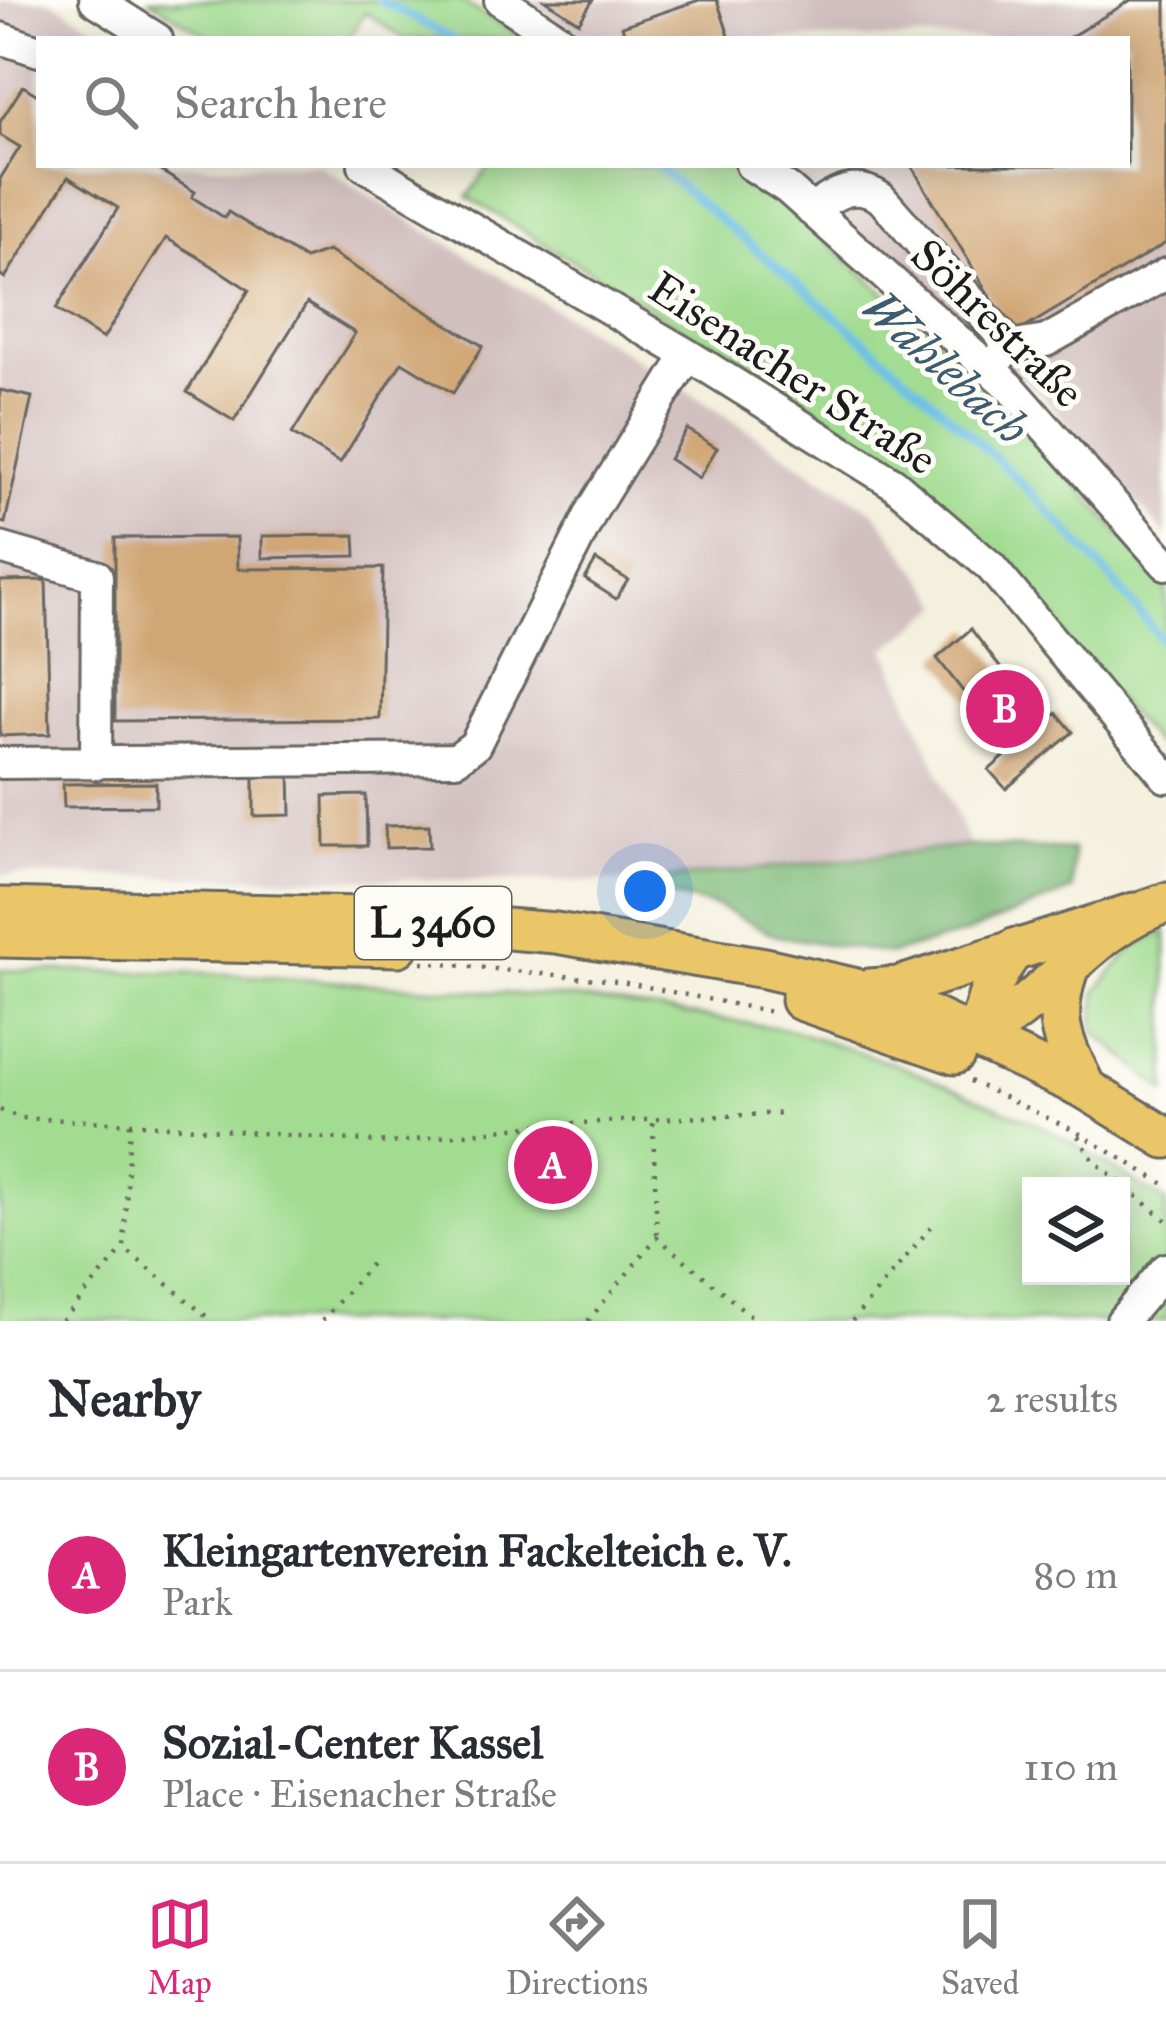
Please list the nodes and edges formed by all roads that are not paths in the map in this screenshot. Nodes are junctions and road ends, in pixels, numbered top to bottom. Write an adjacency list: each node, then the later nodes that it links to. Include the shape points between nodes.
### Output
1 (94, 0): 3 (street)
2 (500, 0): 4 (street)
3 (152, 36)
4 (555, 36)
5 (0, 38): 6 (street)
6 (36, 50)
7 (369, 168): 11 (street, Eisenacher Straße)
8 (755, 168): 9 (street, Söhrestraße)
9 (811, 210): 12 (street, Söhrestraße); 12 (street, via 850,188 873,192 924,243)
10 (1166, 274): 12 (street)
11 (688, 356): 16 (street, via 593,509 475,745 456,759); 17 (street, Eisenacher Straße, via 893,483 991,567)
12 (999, 358): 14 (street, Söhrestraße)
13 (0, 548): 16 (street, via 97,576)
14 (1166, 564)
15 (0, 763): 16 (street)
16 (95, 764)
17 (1166, 777)
18 (0, 908): 23 (main road, L 3460, via 362,917 556,933)
19 (1150, 908): 21 (main road); 22 (main road)
20 (0, 938): 25 (main road, L 3460, via 362,944 572,959 821,1005)
21 (1016, 947): 23 (main road, via 898,987); 24 (main road, via 990,987)
22 (1069, 966): 24 (main road, via 1023,1010); 26 (main road, via 1058,1023)
23 (861, 990): 24 (main road, L 3460)
24 (978, 1036): 25 (main road); 26 (main road, L 3460); 27 (main road)
25 (946, 1061): 27 (main road, L 3460)
26 (1086, 1089): 27 (main road, L 3460)
27 (1149, 1140): 28 (main road, L 3460)
28 (1166, 1164)
29 (1166, 1270): 30 (street)
30 (1122, 1321)

